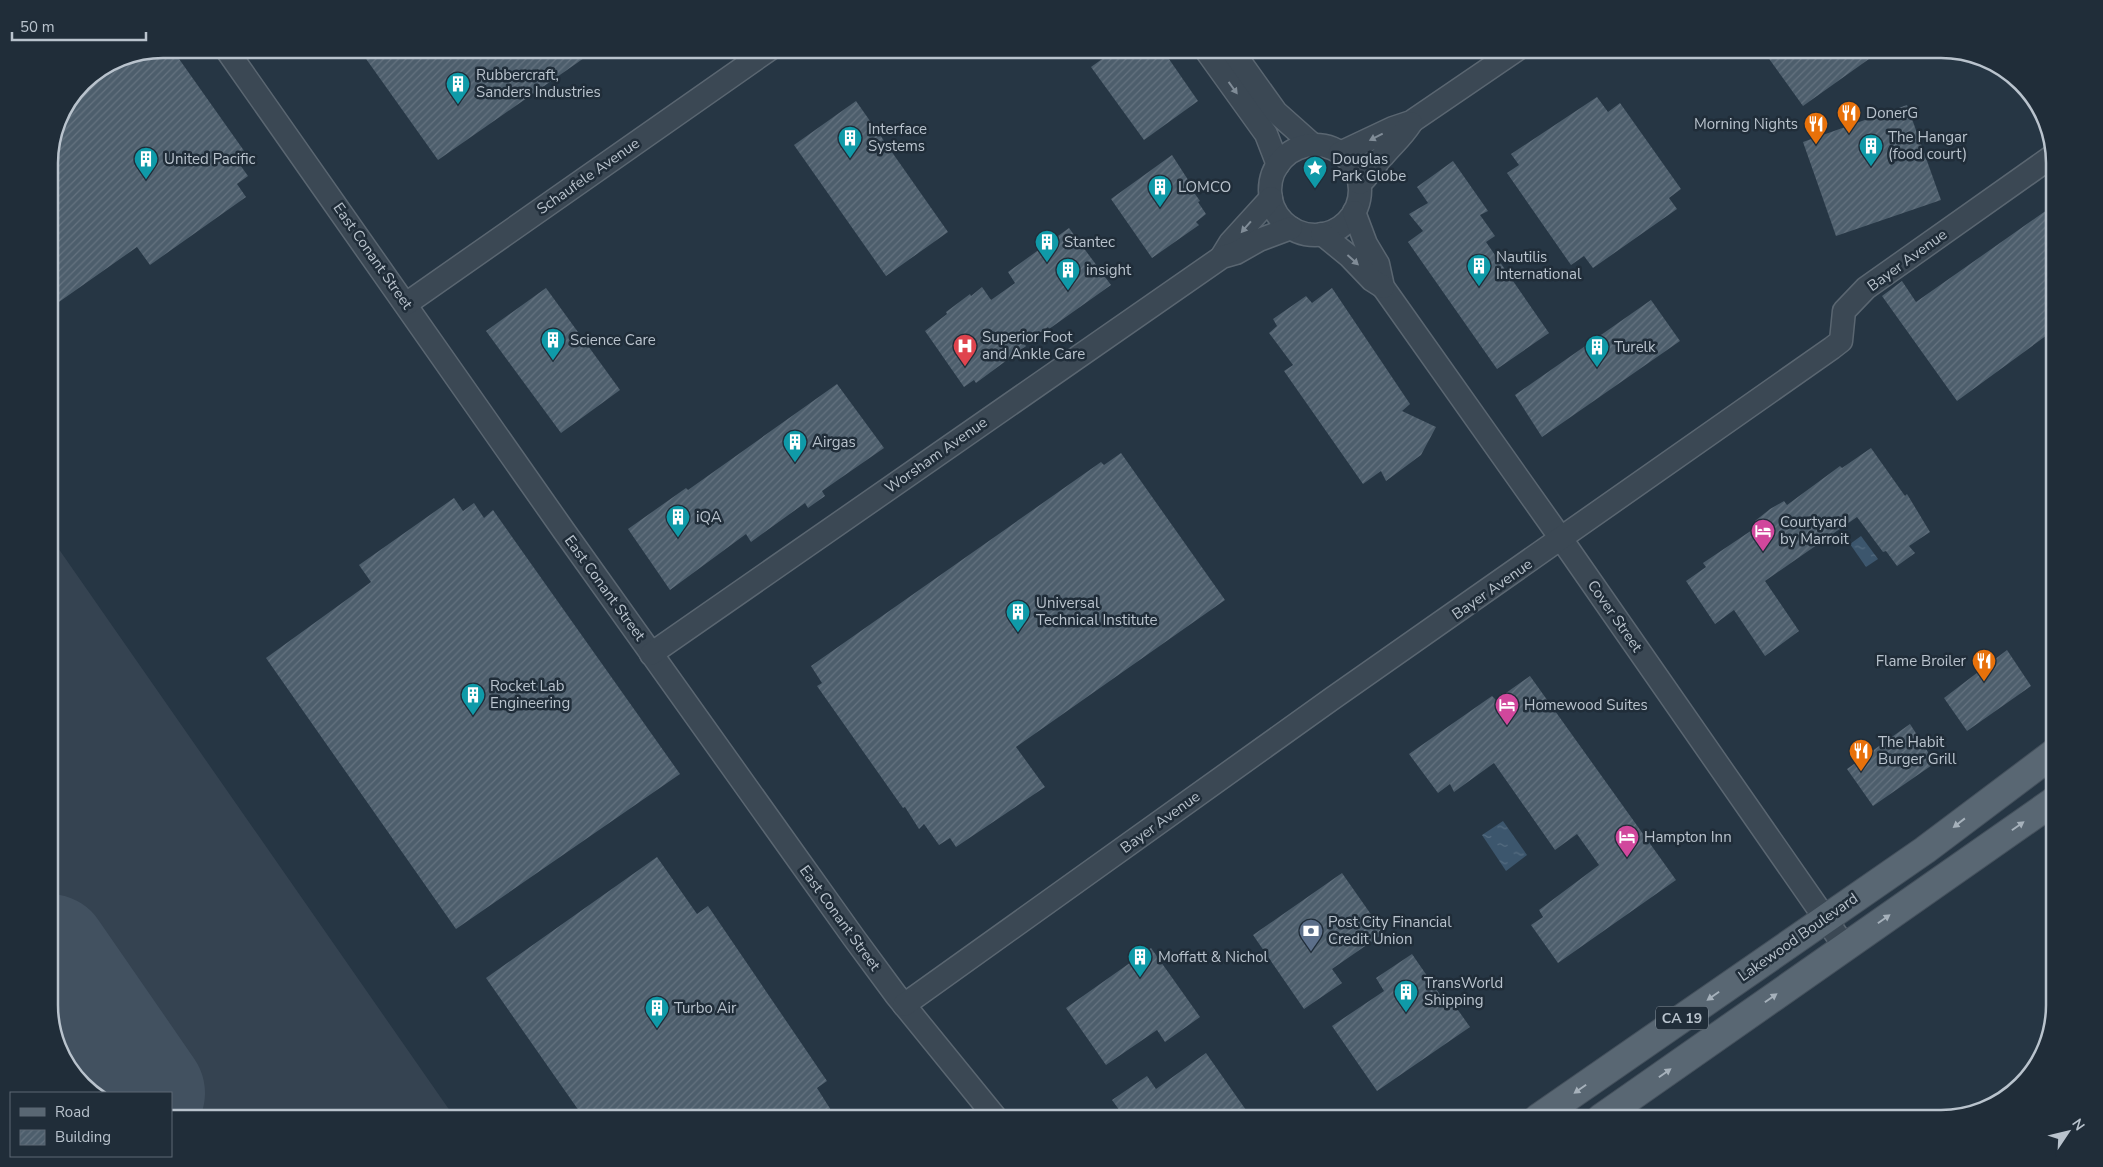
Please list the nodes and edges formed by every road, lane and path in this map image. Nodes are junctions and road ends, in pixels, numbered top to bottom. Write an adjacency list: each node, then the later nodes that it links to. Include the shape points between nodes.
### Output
1 (232, 58): 18 (street, East Conant Street)
2 (757, 58): 18 (street, Schaufele Avenue)
3 (1211, 58): 10 (street, one-way to 10, via 1266,134)
4 (1237, 58): 7 (street, via 1276,112)
5 (1505, 58): 6 (street)
6 (1411, 122): 8 (street, one-way to 8); 11 (street, via 1401,139)
7 (1313, 145): 8 (street, via 1332,148); 10 (street, via 1299,148)
8 (1340, 153): 11 (street, via 1353,166)
9 (2045, 161): 19 (street, Bayer Avenue, via 1866,288 1844,311 1841,341)
10 (1278, 165): 12 (street, via 1273,175)
11 (1360, 183): 13 (street)
12 (1271, 198): 14 (street, via 1275,209); 16 (street, Worsham Avenue, one-way to 16, via 1230,243)
13 (1354, 212): 15 (street, via 1346,223); 17 (street, Cover Street, via 1366,244 1378,264)
14 (1291, 228): 15 (street, via 1306,234); 16 (street, Worsham Avenue)
15 (1322, 234): 17 (street, Cover Street, one-way to 17)
16 (1222, 257): 20 (street, Worsham Avenue)
17 (1383, 287): 19 (street, Cover Street)
18 (406, 304): 20 (street, East Conant Street)
19 (1562, 540): 23 (street, Cover Street); 25 (street, Bayer Avenue, via 1333,698)
20 (652, 654): 25 (street, East Conant Street)
21 (2046, 759): 23 (main road, Lakewood Boulevard / CA 19, one-way to 23, via 1925,850)
22 (2046, 807): 24 (main road, CA 19, one-way to 22)
23 (1825, 918): 24 (street, Cover Street); 27 (main road, Lakewood Boulevard / CA 19, one-way to 27)
24 (1844, 947): 28 (main road, CA 19, one-way to 24)
25 (904, 1005): 26 (street, East Conant Street)
26 (989, 1110)
27 (1549, 1110)
28 (1612, 1110)

